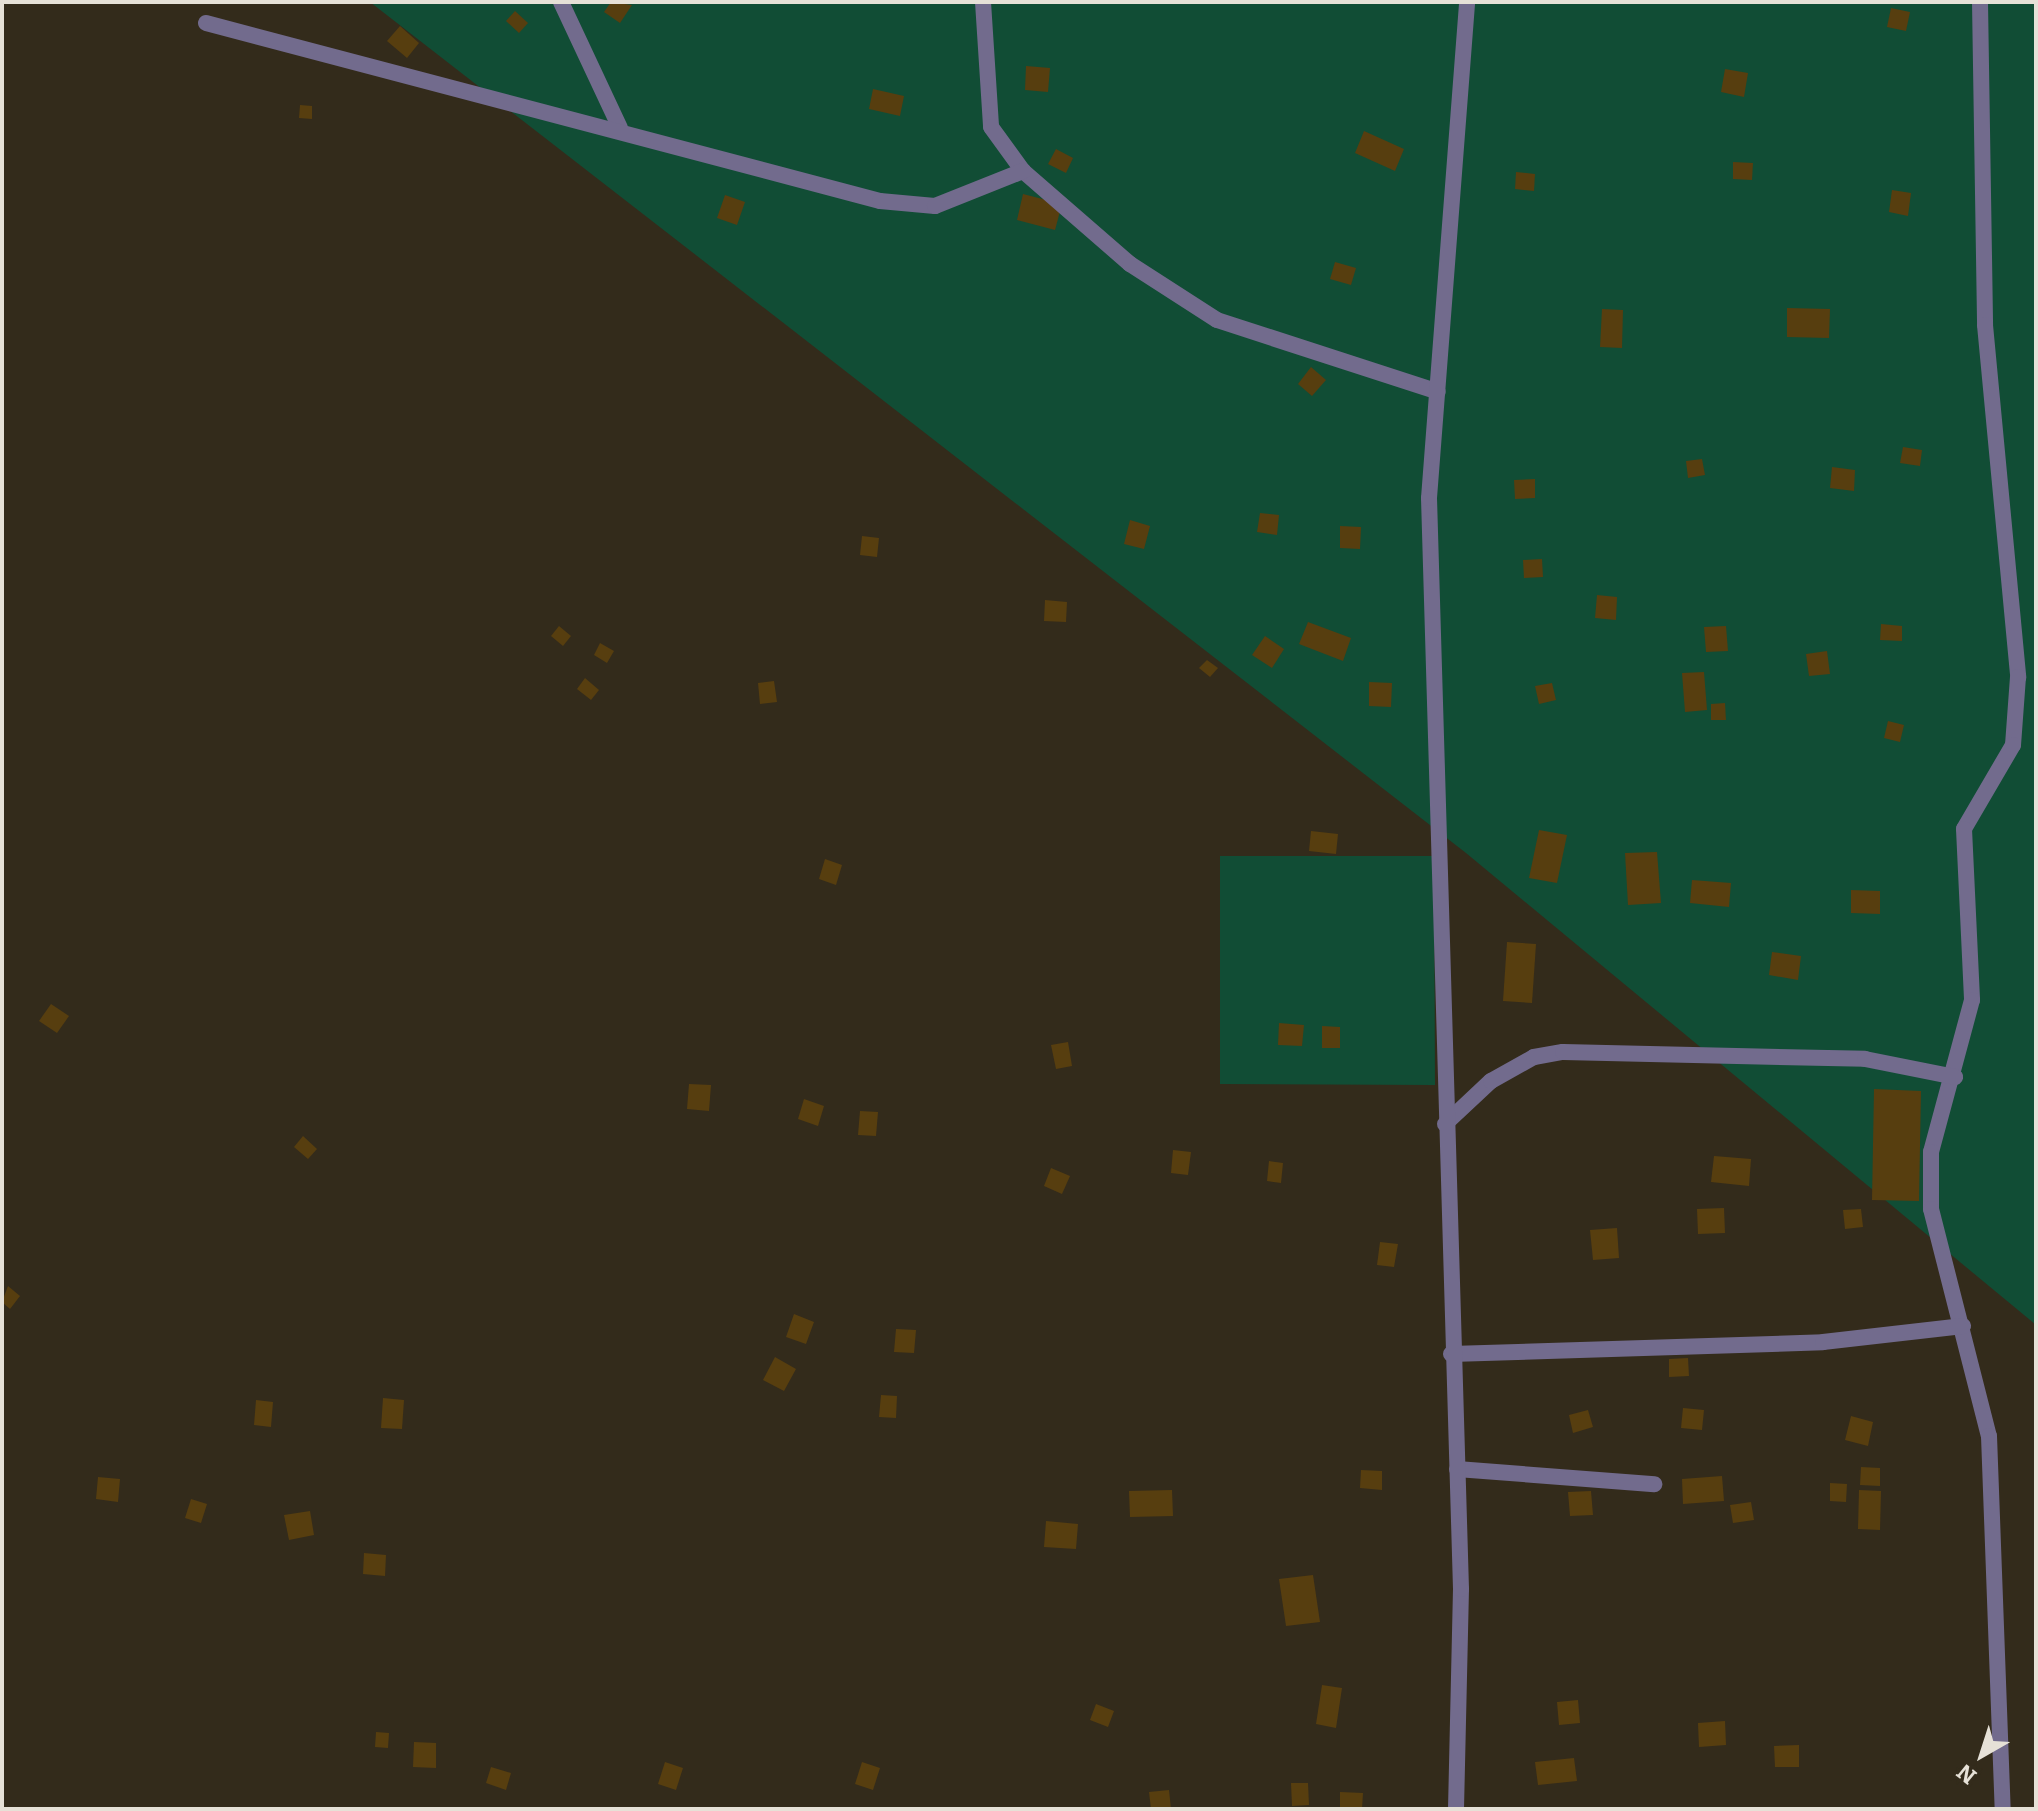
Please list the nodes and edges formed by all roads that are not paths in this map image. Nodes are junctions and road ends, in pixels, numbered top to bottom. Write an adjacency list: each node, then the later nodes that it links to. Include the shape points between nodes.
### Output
1 (561, 2): 6 (street)
2 (983, 2): 7 (street, via 991,127)
3 (1467, 2): 8 (street)
4 (1980, 2): 9 (street, via 1985,325 2018,677 2013,745 1964,829 1972,1000)
5 (206, 23): 6 (street)
6 (620, 128): 7 (street, via 880,201 935,206)
7 (1023, 171): 8 (street, via 1182,301 1217,320)
8 (1438, 392): 10 (street, via 1429,498)
9 (1955, 1077): 10 (street, via 1865,1059 1563,1052 1534,1057 1491,1081); 11 (street, via 1931,1152 1931,1209)
10 (1445, 1124): 12 (street)
11 (1963, 1326): 12 (street, via 1823,1342); 16 (street, via 1989,1436)
12 (1451, 1354): 13 (street)
13 (1457, 1469): 14 (street); 15 (street)
14 (1654, 1484)
15 (1456, 1809)
16 (2003, 1809)

